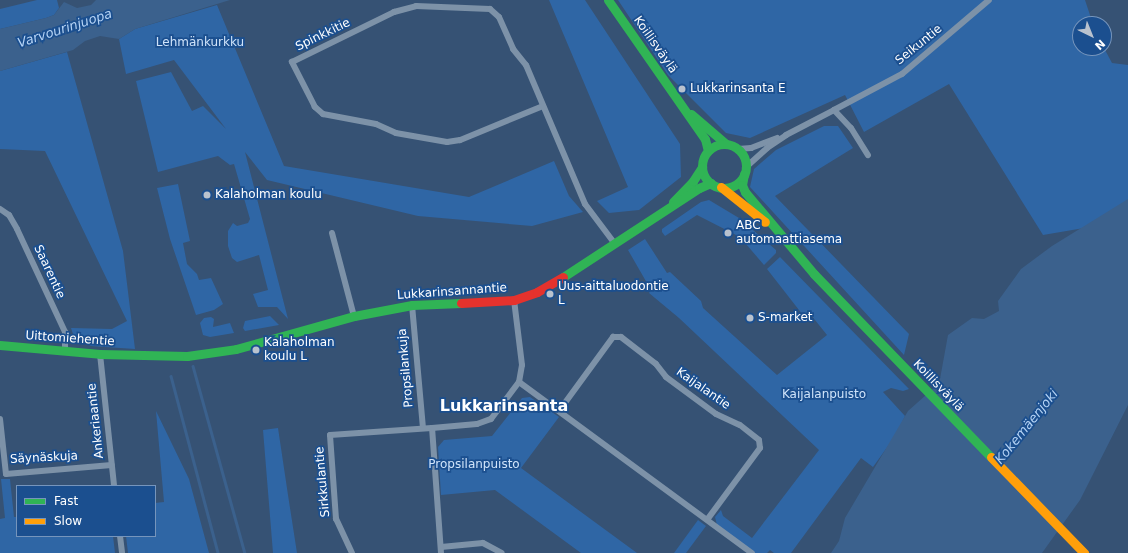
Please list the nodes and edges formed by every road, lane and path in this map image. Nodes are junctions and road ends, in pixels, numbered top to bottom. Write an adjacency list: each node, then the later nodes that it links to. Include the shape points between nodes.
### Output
1 (608, 0): 3 (main road, Koillisväylä)
2 (989, 0): 5 (street, Seikuntie, via 902,74)
3 (681, 104): 7 (main road, Koillisväylä); 9 (main road, Koillisväylä, via 705,139)
4 (543, 106): 4 (street, Spinkkitie, via 526,64 513,49 499,17 490,9 416,6 394,12 292,62 315,107 324,114 376,124 396,133 447,142 460,140); 19 (street, Spinkkitie, via 585,204)
5 (834, 110): 6 (street, Seikuntie); 10 (street, via 851,128)
6 (786, 135): 8 (street, Seikuntie, via 751,148); 12 (street, Seikuntie, via 753,159)
7 (726, 144): 8 (main road); 9 (main road)
8 (738, 149): 12 (main road, via 744,159)
9 (708, 151): 11 (main road)
10 (868, 154)
11 (702, 167): 13 (main road); 16 (main road, Lukkarinsannantie, via 693,181)
12 (745, 171): 14 (main road, via 734,185); 18 (main road, Koillisväylä, via 742,185 745,192)
13 (711, 184): 14 (main road); 16 (main road, Lukkarinsannantie, via 699,188)
14 (721, 187): 18 (main road, Koillisväylä)
15 (0, 209): 24 (street, Saarentie, via 9,215 17,229 65,332)
16 (656, 217): 19 (main road, Lukkarinsannantie)
17 (332, 233): 22 (street)
18 (778, 233): 41 (main road, Koillisväylä)
19 (615, 244): 20 (main road, Lukkarinsannantie, via 536,292)
20 (514, 300): 21 (main road, Lukkarinsannantie); 27 (street, via 522,365)
21 (412, 305): 22 (main road, Lukkarinsannantie); 30 (street, Propsilankuja)
22 (354, 316): 26 (main road, Lukkarinsannantie, via 236,349 187,356)
23 (0, 345): 24 (main road, Uittomiehentie)
24 (65, 351): 25 (main road, Uittomiehentie)
25 (100, 354): 26 (main road, Uittomiehentie); 32 (street, Ankeriaantie)
26 (137, 355)
27 (520, 382): 28 (street); 31 (street, Sirkkulantie, via 491,419 477,424)
28 (559, 411): 34 (street); 34 (street, Kaijalantie, via 613,337 621,337 656,364 666,377 716,414 740,425 759,440 760,448)
29 (0, 420): 32 (street, Säynäskuja, via 6,474)
30 (423, 428): 31 (street, Sirkkulantie); 38 (street, Sirkkulantie, via 330,435 336,519)
31 (432, 428): 36 (street)
32 (112, 465): 33 (street, Ankeriaantie)
33 (114, 485)
34 (707, 520): 40 (street)
35 (120, 537): 37 (street)
36 (441, 550): 39 (street, via 483,543)
37 (122, 553)
38 (352, 553)
39 (502, 553)
40 (752, 553)
41 (1084, 553)

